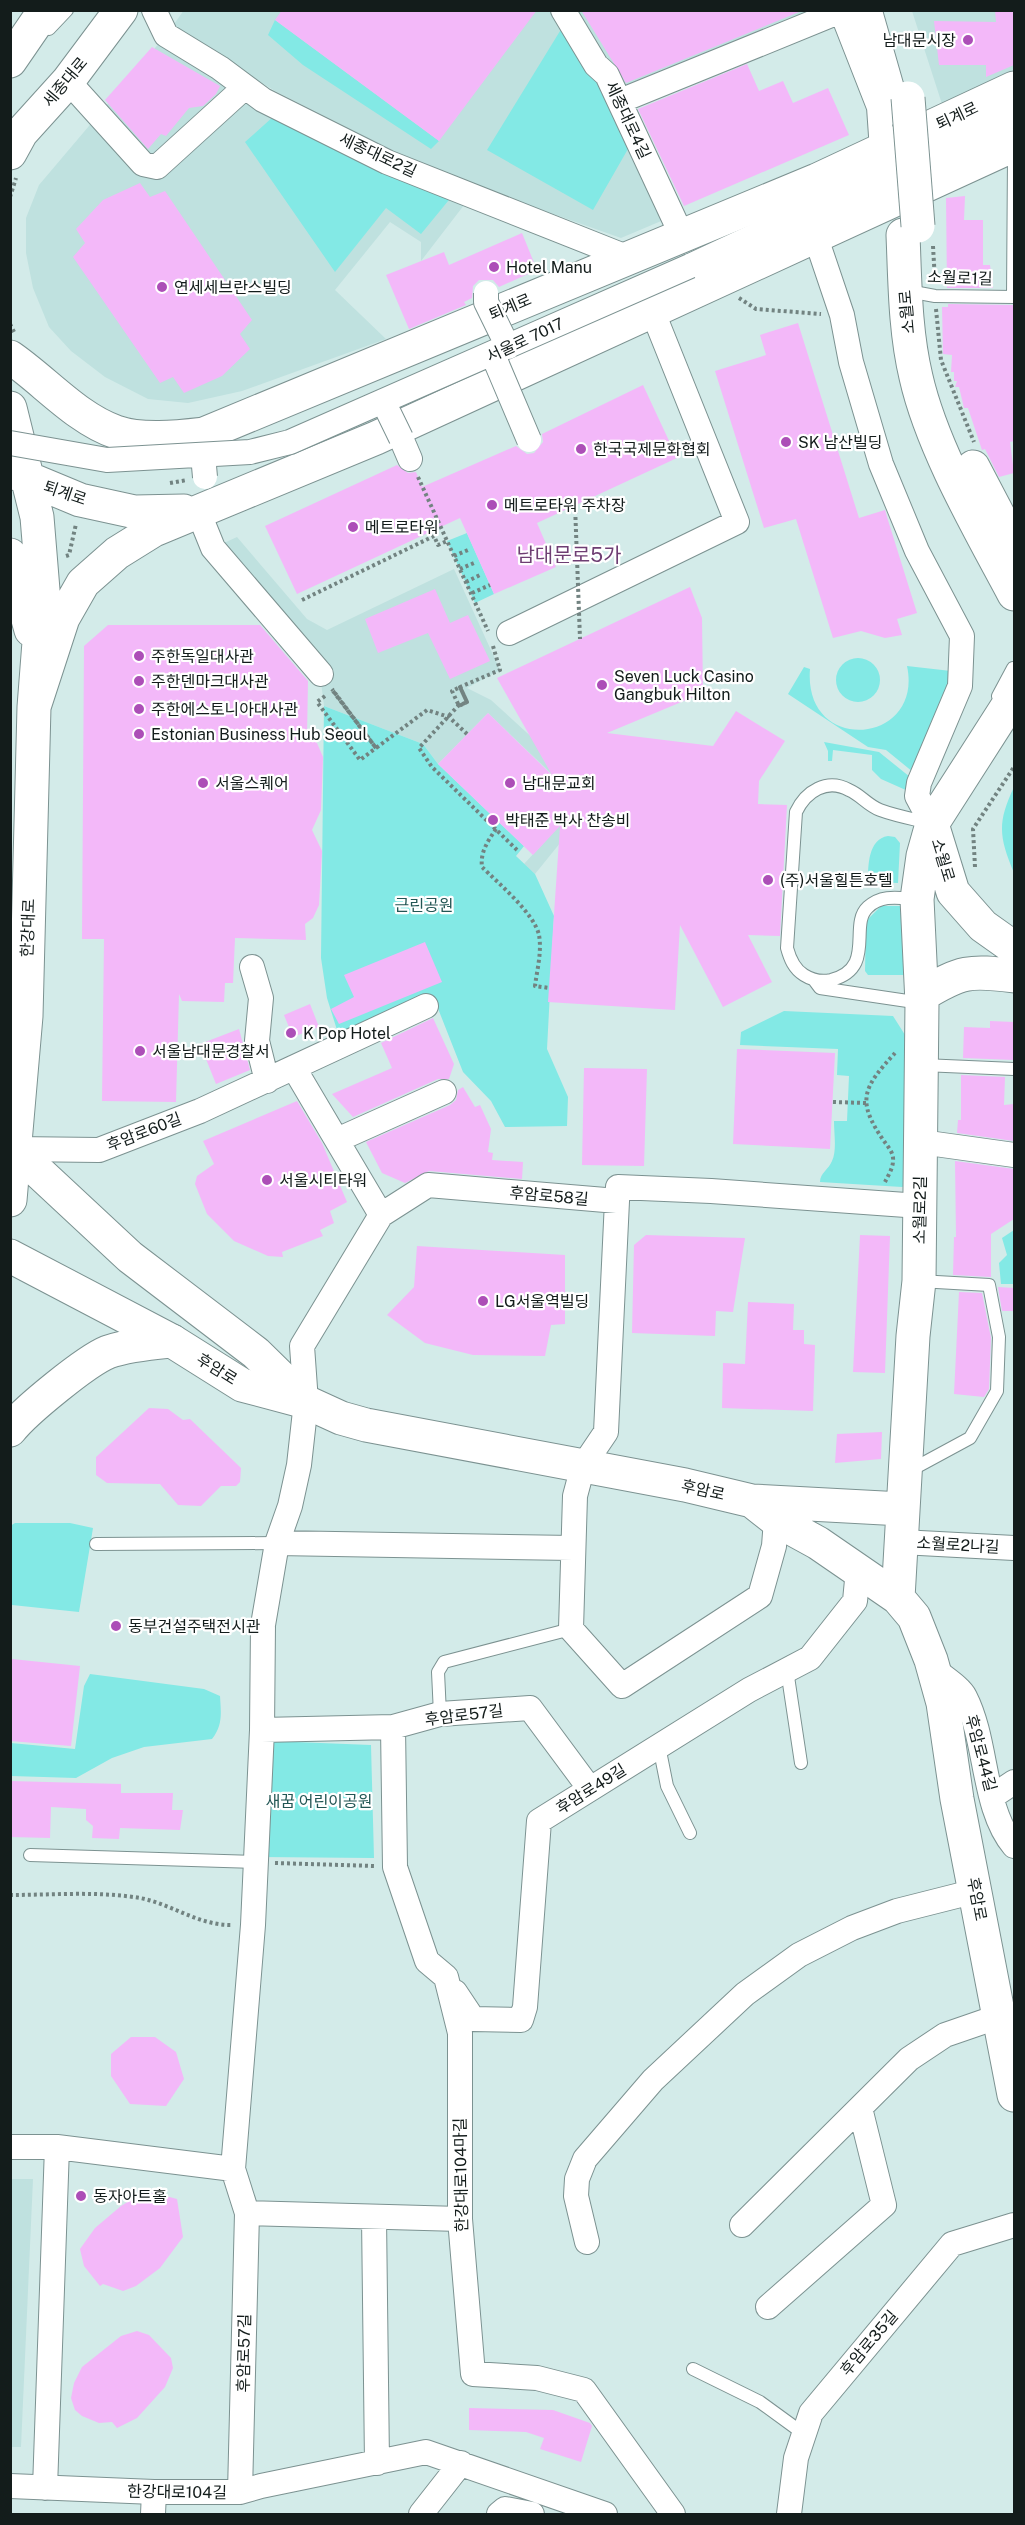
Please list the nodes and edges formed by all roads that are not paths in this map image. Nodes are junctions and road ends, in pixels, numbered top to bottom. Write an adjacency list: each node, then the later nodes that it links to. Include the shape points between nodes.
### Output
1 (45, 10): 8 (main road)
2 (67, 10): 9 (lane)
3 (121, 10): 10 (main road, 세종대로)
4 (154, 10): 11 (street, 세종대로2길, via 166,35)
5 (563, 10): 13 (street, 세종대로4길, via 596,65 608,75)
6 (882, 10): 14 (main road, 소월로)
7 (849, 11): 13 (street); 14 (main road, 소월로); 17 (street, via 879,107)
8 (10, 61)
9 (10, 71)
10 (68, 81): 11 (street, via 142,164 157,167); 18 (main road, 세종대로, via 21,133)
11 (245, 87): 22 (street, 세종대로2길, via 262,100 387,162)
12 (1014, 88): 17 (main road, 퇴계로)
13 (620, 101): 21 (street, 세종대로4길)
14 (900, 103): 24 (main road, 소월로, via 918,233)
15 (1014, 115): 21 (street, 서울로 7017)
16 (1014, 145): 20 (main road, 퇴계로)
17 (882, 150): 21 (main road, 퇴계로)
18 (10, 153)
19 (1014, 158): 25 (lane)
20 (815, 235): 26 (main road, 퇴계로); 46 (street, via 842,315 880,464 918,551 962,636 960,686 919,783 917,796)
21 (686, 251): 22 (main road, 퇴계로); 27 (street, 서울로 7017, bridge)
22 (629, 258): 29 (main road, 퇴계로)
23 (486, 293): 27 (street, bridge)
24 (921, 294): 25 (lane, 소월로1길); 38 (main road, 소월로, via 946,414); 40 (main road, 소월로, via 909,341 924,406 974,520)
25 (1014, 297)
26 (652, 310): 32 (main road, 퇴계로); 41 (street, via 736,522)
27 (501, 351): 30 (street, 서울로 7017, bridge); 33 (street, bridge)
28 (10, 357): 29 (main road, 퇴계로, via 94,422 118,433 138,435 204,434)
29 (345, 376): 32 (main road, via 383,383 393,394 387,420)
30 (383, 401): 34 (street, 서울로 7017, bridge, via 290,442 204,466 107,460); 35 (street, bridge)
31 (10, 408): 36 (main road, 한강대로)
32 (376, 438): 37 (main road, 퇴계로)
33 (529, 440)
34 (10, 443)
35 (410, 459)
36 (20, 476): 37 (main road, 퇴계로, via 80,500 135,512); 42 (main road, 한강대로, via 38,517 43,564)
37 (198, 511): 44 (street, via 213,548); 45 (main road, via 144,536 117,553 83,583 63,618)
38 (1014, 545)
39 (10, 555): 42 (main road, 한강대로)
40 (1014, 594)
41 (509, 633)
42 (37, 655): 45 (main road, 한강대로)
43 (1014, 678): 46 (main road, 소월로)
44 (327, 682)
45 (34, 707): 58 (main road, 한강대로, via 26,1016)
46 (932, 824): 47 (main road, 소월로2길); 48 (main road, 소월로, via 953,892 983,926); 51 (lane, via 880,810 847,789 826,786 807,794 796,812 787,948 796,968)
47 (917, 899): 51 (lane, via 884,897 868,908 862,915 856,961 849,971 826,981); 52 (main road, 소월로2길)
48 (1014, 948)
49 (252, 967): 57 (street, via 261,998 257,1041)
50 (1014, 976): 52 (main road, via 977,971 946,980)
51 (813, 979): 52 (lane, via 820,988)
52 (922, 999): 54 (main road, 소월로2길)
53 (426, 1006): 55 (street, 후암로60길)
54 (911, 1055): 56 (lane); 61 (main road, 소월로2길)
55 (294, 1068): 57 (street, 후암로60길); 60 (street)
56 (1014, 1069)
57 (267, 1081): 62 (street, 후암로60길, via 99,1150)
58 (14, 1083): 62 (main road, 한강대로)
59 (444, 1092): 60 (street)
60 (336, 1140): 67 (street)
61 (921, 1142): 63 (street); 66 (main road, 소월로2길)
62 (12, 1151): 64 (main road, 한강대로); 71 (main road, via 130,1257 256,1353)
63 (1014, 1155)
64 (10, 1200)
65 (617, 1202): 66 (street, via 618,1187); 67 (street, 후암로58길, via 428,1185); 73 (street, via 606,1432)
66 (920, 1206): 69 (main road, 소월로2길)
67 (381, 1215): 71 (street, 후암로58길, via 302,1346)
68 (10, 1256): 70 (main road, 후암로)
69 (919, 1281): 74 (main road, 소월로2길); 74 (lane, via 989,1285 999,1337 997,1391 970,1438)
70 (172, 1341): 71 (main road, 후암로, via 242,1385); 72 (main road, via 107,1353 61,1384)
71 (306, 1402): 73 (main road, 후암로, via 366,1425); 78 (street, 후암로57길, via 299,1465)
72 (10, 1430)
73 (583, 1466): 76 (main road, 후암로); 80 (street, via 575,1496)
74 (906, 1473): 75 (main road, 소월로2길)
75 (902, 1509): 76 (main road); 77 (main road, 소월로2길)
76 (764, 1510): 82 (main road, 후암로); 84 (street, via 774,1546 760,1596 622,1686)
77 (901, 1542): 81 (street, 소월로2나길); 83 (main road, 소월로2길)
78 (277, 1543): 79 (lane); 80 (street); 89 (street, 후암로57길, via 263,1625)
79 (96, 1544)
80 (573, 1548): 84 (street)
81 (1014, 1548)
82 (858, 1570): 83 (main road, 후암로); 86 (street, 후암로49길, via 855,1601 810,1658)
83 (898, 1598): 85 (main road, 후암로, via 914,1617)
84 (572, 1629): 87 (lane, via 444,1662 438,1672)
85 (934, 1669): 94 (street, 후암로44길, via 964,1695); 99 (main road, 후암로, via 944,1703 957,1799)
86 (787, 1670): 90 (street, 후암로49길); 91 (lane)
87 (440, 1714): 88 (street, 후암로57길); 93 (street, 후암로57길, via 530,1708)
88 (393, 1727): 89 (street, 후암로57길); 100 (street, via 394,1867 427,1961)
89 (262, 1730): 98 (street, 후암로57길)
90 (659, 1746): 93 (street, 후암로49길); 95 (lane, via 667,1786)
91 (801, 1763)
92 (1014, 1782): 94 (street)
93 (590, 1789): 100 (street, 후암로49길, via 538,1821 521,2020 473,2019)
94 (993, 1796): 96 (street, 후암로44길, via 1001,1830)
95 (690, 1833)
96 (1014, 1846)
97 (30, 1855): 98 (lane)
98 (256, 1862): 107 (street, 후암로57길)
99 (976, 1891): 101 (main road, 후암로); 113 (street, via 897,1911 852,1928 799,1955 745,1994 653,2080 585,2159 577,2179 576,2196)
100 (446, 1977): 110 (street, 한강대로104마길, via 460,2033)
101 (999, 2016): 102 (main road, 후암로); 104 (street, via 966,2026 929,2045 909,2059)
102 (1010, 2052): 103 (main road, 후암로)
103 (1014, 2095)
104 (860, 2108): 111 (street); 114 (street, via 884,2205)
105 (10, 2147): 106 (street)
106 (57, 2147): 107 (street); 119 (street)
107 (233, 2169): 108 (street, 후암로57길)
108 (247, 2213): 109 (street); 120 (street, 후암로57길)
109 (374, 2217): 110 (street); 117 (street)
110 (460, 2219): 127 (street, 한강대로104마길, via 473,2373 537,2378 584,2390)
111 (742, 2225)
112 (1014, 2225): 116 (street, 후암로35길, via 952,2244 811,2413)
113 (587, 2242)
114 (768, 2307)
115 (693, 2369): 116 (lane, via 760,2402)
116 (804, 2434): 128 (street, 후암로35길, via 796,2458)
117 (376, 2463): 118 (street, 한강대로104길, via 426,2452); 120 (street, 한강대로104길)
118 (461, 2463): 123 (street); 126 (street, 한강대로104길)
119 (27, 2487): 121 (street, 한강대로104길); 122 (street)
120 (240, 2492): 121 (street, 한강대로104길)
121 (154, 2503)
122 (10, 2507)
123 (421, 2514)
124 (499, 2514): 125 (street, via 504,2509)
125 (532, 2514)
126 (602, 2514)
127 (673, 2514)
128 (789, 2514)

